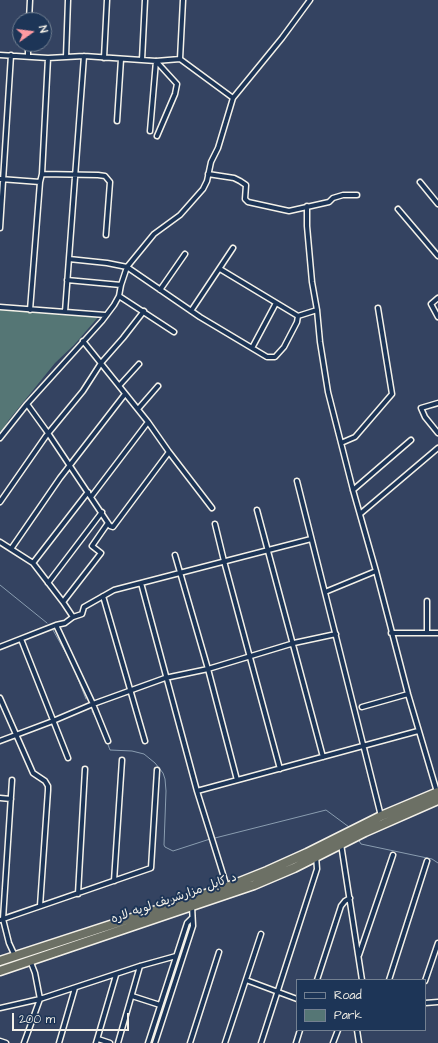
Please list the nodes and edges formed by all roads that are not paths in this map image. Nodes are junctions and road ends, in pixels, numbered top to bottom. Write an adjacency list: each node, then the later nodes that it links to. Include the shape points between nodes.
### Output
1 (30, 0): 7 (street)
2 (68, 0): 13 (street)
3 (107, 0): 15 (street)
4 (145, 0): 17 (street)
5 (183, 0): 18 (street)
6 (310, 0): 20 (street)
7 (29, 12)
8 (28, 52): 11 (street)
9 (0, 55): 10 (street)
10 (11, 55): 11 (street); 27 (street)
11 (28, 56): 14 (street)
12 (84, 56): 13 (street); 15 (street); 26 (street)
13 (66, 57): 14 (street)
14 (48, 58): 24 (street)
15 (104, 58): 16 (street)
16 (121, 59): 17 (street); 21 (street)
17 (142, 60): 19 (street)
18 (180, 60): 19 (street); 20 (street)
19 (156, 61): 22 (street); 23 (street, via 177,84)
20 (233, 98): 25 (street)
21 (117, 121)
22 (150, 131)
23 (158, 136)
24 (42, 174): 26 (street); 28 (street)
25 (208, 174): 32 (street, via 234,178 246,185 244,199 248,202 289,211); 40 (street, via 206,185 199,194 180,215 154,234)
26 (76, 175): 35 (street, via 105,176 110,182); 39 (street)
27 (2, 179): 28 (street); 34 (street)
28 (40, 182): 50 (street)
29 (420, 182): 31 (street)
30 (357, 195): 32 (street, via 343,195 329,202)
31 (438, 204)
32 (307, 206): 52 (street, via 312,282)
33 (398, 209): 38 (street)
34 (0, 228)
35 (106, 235)
36 (233, 248): 41 (street)
37 (185, 254): 44 (street)
38 (438, 256)
39 (69, 259): 40 (street); 42 (street)
40 (127, 267): 43 (street); 44 (street)
41 (220, 269): 47 (street); 51 (street)
42 (68, 280): 43 (street); 54 (street)
43 (121, 285): 45 (street)
44 (160, 290): 51 (street)
45 (119, 296): 53 (street); 55 (street)
46 (438, 298): 57 (street, via 431,304)
47 (276, 303): 56 (street); 60 (street)
48 (0, 307): 50 (street)
49 (378, 308): 74 (street, via 392,394 355,437)
50 (30, 310): 54 (street)
51 (191, 310): 60 (street)
52 (317, 310): 56 (street); 74 (street, via 328,392)
53 (144, 311): 58 (street); 61 (street)
54 (65, 312): 55 (street)
55 (105, 315): 59 (street)
56 (298, 316): 60 (street, via 291,335 275,357 267,357)
57 (438, 316)
58 (174, 332)
59 (83, 341): 61 (street); 67 (street)
60 (252, 348)
61 (101, 363): 63 (street); 70 (street, via 83,391)
62 (139, 364): 63 (street)
63 (119, 386): 65 (street)
64 (158, 386): 68 (street)
65 (125, 394): 68 (street); 77 (street)
66 (438, 403): 71 (street, via 421,408)
67 (27, 404): 70 (street); 72 (street)
68 (138, 409): 69 (street)
69 (148, 422): 76 (street); 81 (street)
70 (48, 433): 77 (street); 82 (street)
71 (438, 433)
72 (0, 438)
73 (411, 440): 79 (street)
74 (341, 443): 79 (street)
75 (438, 448): 86 (street)
76 (169, 452): 83 (street); 87 (street, via 113,527)
77 (70, 467): 80 (street); 91 (street)
78 (297, 481): 89 (street)
79 (353, 490): 86 (street)
80 (88, 492): 81 (street); 95 (street)
81 (91, 497): 85 (street)
82 (0, 502)
83 (212, 508)
84 (258, 510): 92 (street)
85 (102, 512): 87 (street); 98 (street)
86 (360, 514): 96 (street)
87 (108, 523): 102 (street, via 92,546 102,553)
88 (215, 524): 94 (street)
89 (311, 539): 92 (street); 100 (street)
90 (0, 542): 91 (street)
91 (11, 549): 95 (street)
92 (268, 550): 94 (street); 111 (street)
93 (175, 555): 97 (street)
94 (224, 561): 97 (street); 113 (street)
95 (32, 563): 98 (street)
96 (376, 571): 100 (street); 106 (street)
97 (180, 573): 99 (street); 114 (street)
98 (48, 583): 102 (street)
99 (141, 583): 101 (street, via 114,590); 115 (street)
100 (325, 592): 109 (street)
101 (103, 596): 104 (street, via 84,607 82,614); 116 (street)
102 (63, 602): 104 (street)
103 (426, 602): 107 (street)
104 (73, 617): 105 (street, via 65,623)
105 (56, 625): 110 (street); 119 (street)
106 (391, 633): 107 (street); 117 (street)
107 (427, 633): 108 (street)
108 (438, 633)
109 (336, 634): 111 (street); 127 (street)
110 (21, 639): 112 (street); 121 (street)
111 (294, 644): 113 (street); 128 (street)
112 (0, 647)
113 (249, 657): 114 (street); 132 (street)
114 (208, 669): 115 (street); 135 (street)
115 (166, 678): 116 (street); 136 (street)
116 (130, 690): 119 (street); 126 (street)
117 (408, 694): 120 (street); 122 (street)
118 (0, 698): 123 (street)
119 (93, 704): 121 (street); 124 (street)
120 (362, 707)
121 (54, 721): 123 (street); 129 (street)
122 (418, 731): 127 (street); 137 (street)
123 (16, 735): 125 (street); 152 (street, via 33,773 45,780 48,790)
124 (108, 740)
125 (0, 741)
126 (145, 741)
127 (364, 746): 128 (street); 140 (street)
128 (323, 757): 132 (street)
129 (68, 758)
130 (122, 760): 146 (street)
131 (85, 768): 149 (street)
132 (280, 769): 135 (street)
133 (157, 770): 146 (street, via 151,868)
134 (12, 780): 139 (street)
135 (237, 780): 136 (street)
136 (197, 791): 148 (street)
137 (436, 796): 140 (highway)
138 (0, 798): 139 (street)
139 (11, 799): 154 (street)
140 (385, 817): 141 (highway)
141 (349, 835): 142 (highway, د کابل مزارشریف لویه لاره); 147 (highway, د کابل مزارشریف لویه لاره)
142 (341, 843): 144 (highway, د کابل مزارشریف لویه لاره); 150 (street)
143 (393, 855): 162 (street)
144 (316, 856): 147 (highway, د کابل مزارشریف لویه لاره, via 294,868); 174 (street, via 317,869)
145 (427, 862): 170 (street)
146 (114, 881): 149 (street)
147 (253, 881): 148 (highway, د کابل مزارشریف لویه لاره); 151 (highway, د کابل مزارشریف لویه لاره)
148 (227, 886): 151 (highway, د کابل مزارشریف لویه لاره)
149 (78, 894): 152 (street)
150 (350, 898): 162 (street); 168 (street, via 341,906)
151 (191, 903): 153 (street); 160 (highway, د کابل مزارشریف لویه لاره); 163 (highway, د کابل مزارشریف لویه لاره)
152 (40, 906): 154 (street)
153 (192, 918): 157 (street, via 187,924); 158 (street, via 193,926)
154 (1, 920): 160 (street)
155 (261, 934): 172 (street)
156 (438, 943): 171 (street)
157 (178, 950): 158 (street); 161 (street)
158 (184, 952): 193 (street)
159 (219, 952): 194 (street)
160 (15, 956): 164 (highway, د کابل مزارشریف لویه لاره)
161 (176, 956): 165 (street); 180 (street)
162 (359, 956): 169 (street)
163 (30, 960): 166 (highway, د کابل مزارشریف لویه لاره); 176 (street)
164 (0, 961)
165 (140, 966): 167 (street); 175 (street)
166 (0, 971)
167 (116, 975): 173 (street); 186 (street)
168 (317, 979)
169 (362, 979)
170 (389, 979)
171 (425, 979)
172 (246, 980): 174 (street); 195 (street)
173 (76, 988): 176 (street); 189 (street)
174 (277, 992): 177 (street); 196 (street)
175 (132, 996): 180 (street); 191 (street)
176 (40, 999): 181 (street); 188 (street)
177 (296, 999)
178 (438, 1002): 179 (street)
179 (426, 1003)
180 (160, 1005): 192 (street)
181 (0, 1008)
182 (300, 1031): 197 (street)
183 (338, 1031): 198 (street)
184 (357, 1031): 199 (street)
185 (0, 1041): 187 (street)
186 (97, 1041): 190 (street)
187 (6, 1043)
188 (24, 1043)
189 (59, 1043)
190 (110, 1043)
191 (118, 1043)
192 (148, 1043)
193 (154, 1043)
194 (190, 1043)
195 (225, 1043)
196 (260, 1043)
197 (296, 1043)
198 (333, 1043)
199 (359, 1043)

